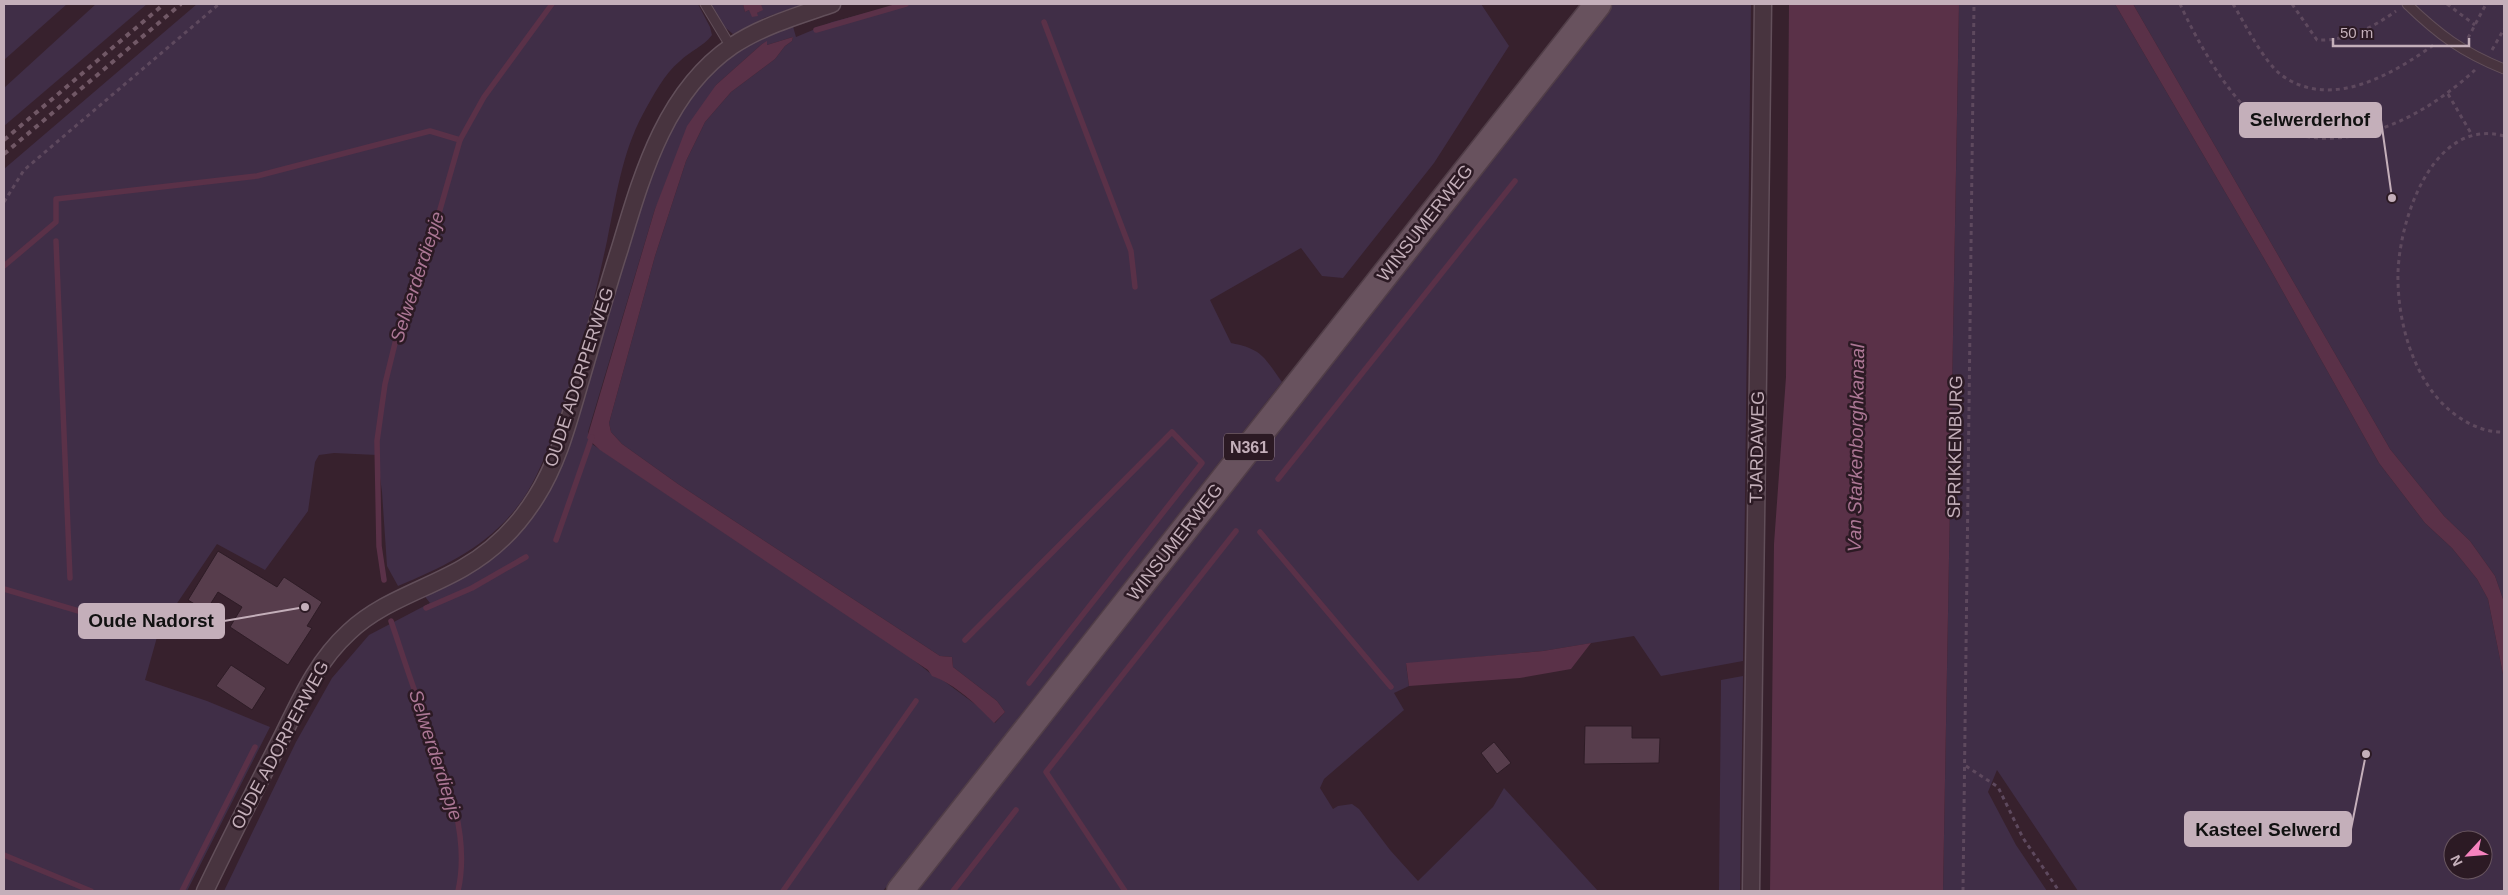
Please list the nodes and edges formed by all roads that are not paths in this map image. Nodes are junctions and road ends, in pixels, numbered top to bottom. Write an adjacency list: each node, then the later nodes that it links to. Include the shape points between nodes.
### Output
1 (705, 4): 6 (lane)
2 (832, 4): 6 (street, OUDE ADORPERWEG, via 768,25)
3 (1598, 4): 9 (main road, WINSUMERWEG / N361)
4 (1763, 4): 10 (street, TJARDAWEG)
5 (2407, 4): 7 (lane, via 2444,38)
6 (731, 47): 8 (street, OUDE ADORPERWEG, via 676,105 648,162 567,426 551,470 536,498 510,531 478,559 381,608 360,622 336,645 311,677)
7 (2504, 69)
8 (205, 891)
9 (900, 891)
10 (1751, 891)

